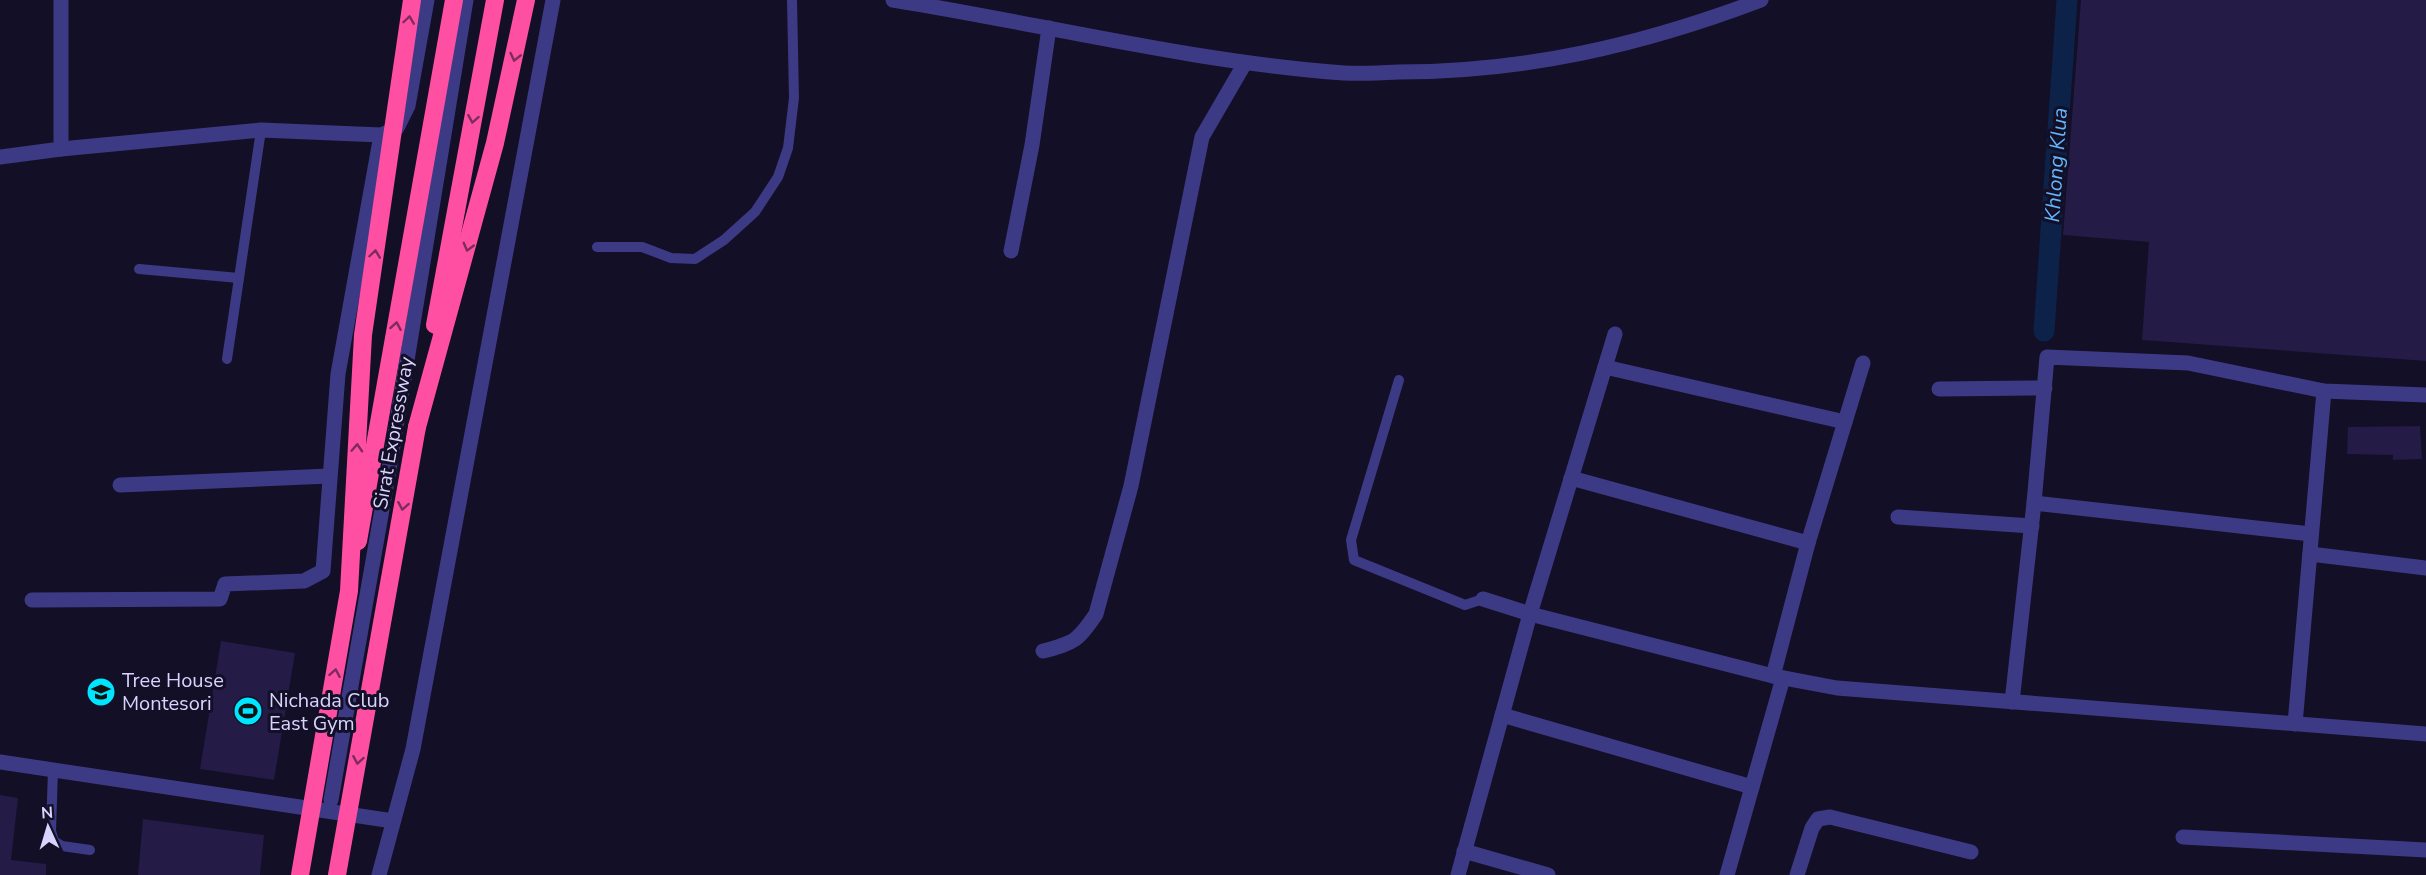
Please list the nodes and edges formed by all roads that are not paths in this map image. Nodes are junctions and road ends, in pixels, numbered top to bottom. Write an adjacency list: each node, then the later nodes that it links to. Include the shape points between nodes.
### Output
1 (61, 0): 17 (street)
2 (412, 0): 44 (highway, one-way to 2, bridge, via 363,335)
3 (427, 0): 16 (street, via 408,106 397,128)
4 (454, 0): 44 (highway, Sirat Expressway, one-way to 4, bridge)
5 (466, 0): 57 (street)
6 (495, 0): 33 (highway, Sirat Expressway, one-way to 33)
7 (526, 0): 33 (highway, one-way to 33, via 495,143)
8 (553, 0): 58 (street, via 413,749)
9 (792, 0): 19 (lane, via 794,98 788,148 778,177 755,212 695,259 671,258 642,247)
10 (893, 0): 12 (street)
11 (1761, 0): 14 (street, via 1661,35 1567,57 1450,72 1346,73)
12 (940, 4): 13 (street)
13 (1049, 28): 14 (street); 20 (street)
14 (1245, 63): 48 (street, via 1202,137 1131,486 1096,614 1070,644)
15 (261, 130): 16 (street); 17 (street); 22 (lane)
16 (381, 135): 34 (street, via 338,374)
17 (61, 149): 18 (street)
18 (0, 157)
19 (597, 248)
20 (1011, 251)
21 (139, 269): 22 (lane)
22 (239, 278): 24 (lane)
23 (1615, 334): 26 (street)
24 (227, 359)
25 (1863, 363): 32 (street)
26 (1605, 367): 32 (street); 35 (street)
27 (1400, 380): 45 (lane, via 1352,540 1354,560 1465,605)
28 (1939, 388): 29 (street)
29 (2044, 388): 30 (street, via 2047,357 2188,363); 37 (street)
30 (2324, 391): 31 (street); 40 (street)
31 (2426, 395)
32 (1845, 422): 41 (street)
33 (417, 427): 65 (highway, Sirat Expressway, one-way to 65, bridge)
34 (329, 476): 36 (street); 46 (street, via 323,571 304,581 225,584 220,599)
35 (1571, 478): 41 (street); 47 (street)
36 (120, 485)
37 (2034, 502): 39 (street); 40 (street)
38 (1898, 517): 39 (street)
39 (2032, 526): 50 (street)
40 (2311, 534): 42 (street)
41 (1808, 543): 49 (street)
42 (2310, 554): 43 (street); 52 (street)
43 (2426, 568)
44 (349, 591): 64 (highway, Sirat Expressway, one-way to 44, bridge)
45 (1483, 599): 47 (street)
46 (32, 600)
47 (1530, 614): 49 (street); 51 (street)
48 (1043, 651)
49 (1778, 677): 50 (street, via 1837,688); 56 (street)
50 (2012, 702): 52 (street)
51 (1502, 715): 56 (street); 62 (street)
52 (2295, 724): 53 (street)
53 (2426, 734)
54 (0, 762): 55 (street)
55 (53, 770): 58 (street); 60 (lane, via 54,841)
56 (1752, 787): 69 (street)
57 (331, 800)
58 (393, 821): 66 (street)
59 (2183, 837): 61 (street)
60 (90, 850)
61 (2426, 850)
62 (1464, 851): 67 (street); 68 (street)
63 (1971, 852): 70 (street, via 1830,817 1818,819 1812,828)
64 (300, 875)
65 (337, 875)
66 (379, 875)
67 (1458, 875)
68 (1548, 875)
69 (1727, 875)
70 (1797, 875)

